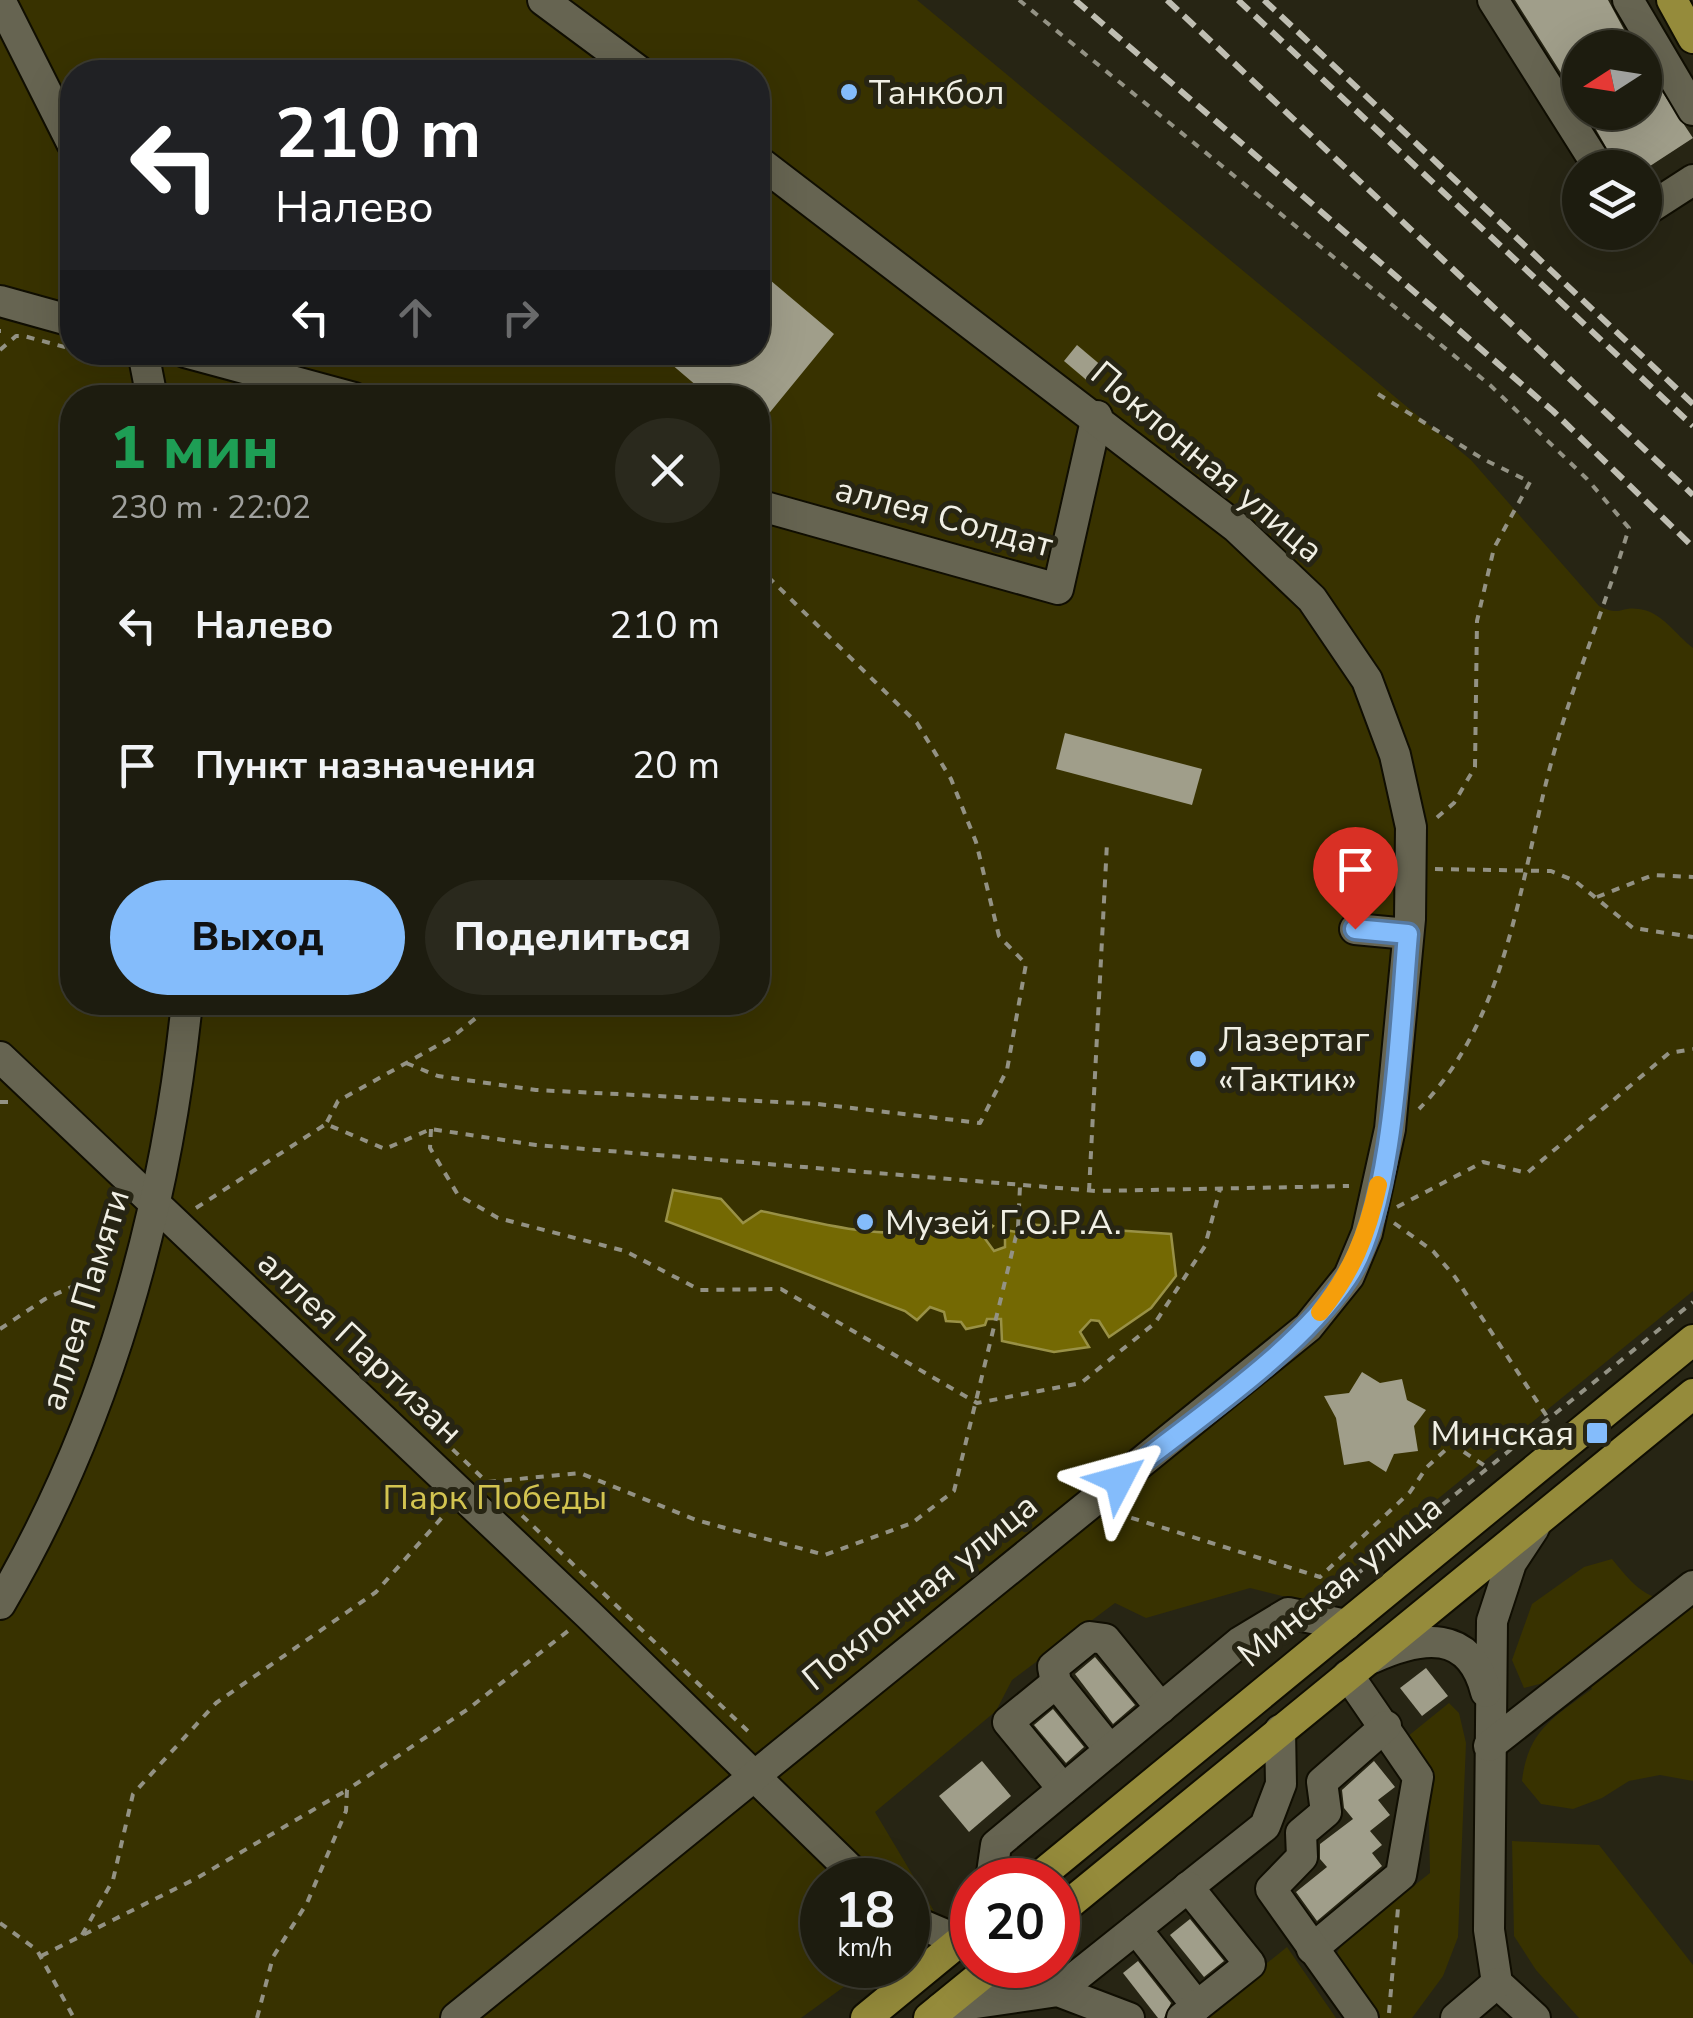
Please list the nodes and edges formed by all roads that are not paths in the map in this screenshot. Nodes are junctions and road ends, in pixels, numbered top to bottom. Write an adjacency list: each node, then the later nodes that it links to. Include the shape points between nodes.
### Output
1 (0, 0): 11 (street)
2 (544, 0): 9 (street)
3 (1493, 0): 12 (street)
4 (1628, 0): 10 (street)
5 (1672, 0): 8 (main road)
6 (1688, 0): 7 (main road)
7 (1693, 7)
8 (1693, 38)
9 (624, 60)
10 (1693, 110)
11 (60, 119)
12 (1588, 150)
13 (770, 170): 20 (street, Поклонная улица)
14 (1691, 185): 15 (street)
15 (1662, 201)
16 (0, 301): 17 (street)
17 (60, 318)
18 (233, 365): 19 (street)
19 (307, 385)
20 (1096, 416): 21 (street, аллея Солдат, via 1058,588); 23 (street, Поклонная улица, via 1236,527 1312,599 1367,680 1395,755 1411,828)
21 (770, 508)
22 (1355, 929): 23 (street)
23 (1408, 934): 41 (street, Поклонная улица, via 1390,1129 1367,1233 1349,1276 1308,1327)
24 (185, 1015): 26 (street, аллея Памяти)
25 (0, 1057): 26 (street, аллея Партизан)
26 (165, 1215): 31 (street, аллея Памяти, via 142,1254 82,1434); 41 (street, аллея Партизан)
27 (1693, 1340): 32 (main road, Минская улица)
28 (1693, 1394): 29 (main road)
29 (1541, 1518): 33 (main road); 35 (street, via 1510,1563 1492,1621)
30 (1693, 1586): 39 (street)
31 (0, 1604)
32 (1346, 1625): 36 (street, via 1288,1614 1240,1642); 45 (main road, Минская улица)
33 (1356, 1668): 35 (street, via 1418,1642 1439,1641 1469,1656); 37 (street); 38 (main road)
34 (1056, 1683): 36 (street, via 1053,1667 1090,1637 1105,1639); 40 (street); 42 (street, via 1008,1722)
35 (1489, 1705): 39 (street)
36 (1161, 1708): 40 (street)
37 (1386, 1726): 49 (street, via 1418,1777 1402,1875); 49 (street, via 1322,1782 1326,1812 1301,1833 1302,1856 1271,1889)
38 (1280, 1730): 46 (street, via 1282,1784 1265,1826); 47 (main road)
39 (1489, 1746): 50 (street, via 1489,1930)
40 (1110, 1750): 42 (street)
41 (754, 1775): 43 (street, аллея Партизан); 56 (street, Поклонная улица)
42 (1063, 1789): 44 (street, via 996,1845)
43 (839, 1858)
44 (994, 1858)
45 (1061, 1858)
46 (1188, 1887): 48 (street); 54 (street, via 1250,1964)
47 (1080, 1895)
48 (1136, 1929): 53 (street); 54 (street)
49 (1312, 1949): 59 (street)
50 (1497, 1983): 60 (street); 61 (street)
51 (894, 1988): 57 (main road)
52 (966, 1988): 55 (main road)
53 (1058, 1991): 55 (street); 58 (street)
54 (1190, 2012)
55 (935, 2013)
56 (456, 2018)
57 (866, 2018)
58 (1128, 2018)
59 (1363, 2018)
60 (1456, 2018)
61 (1535, 2018)

